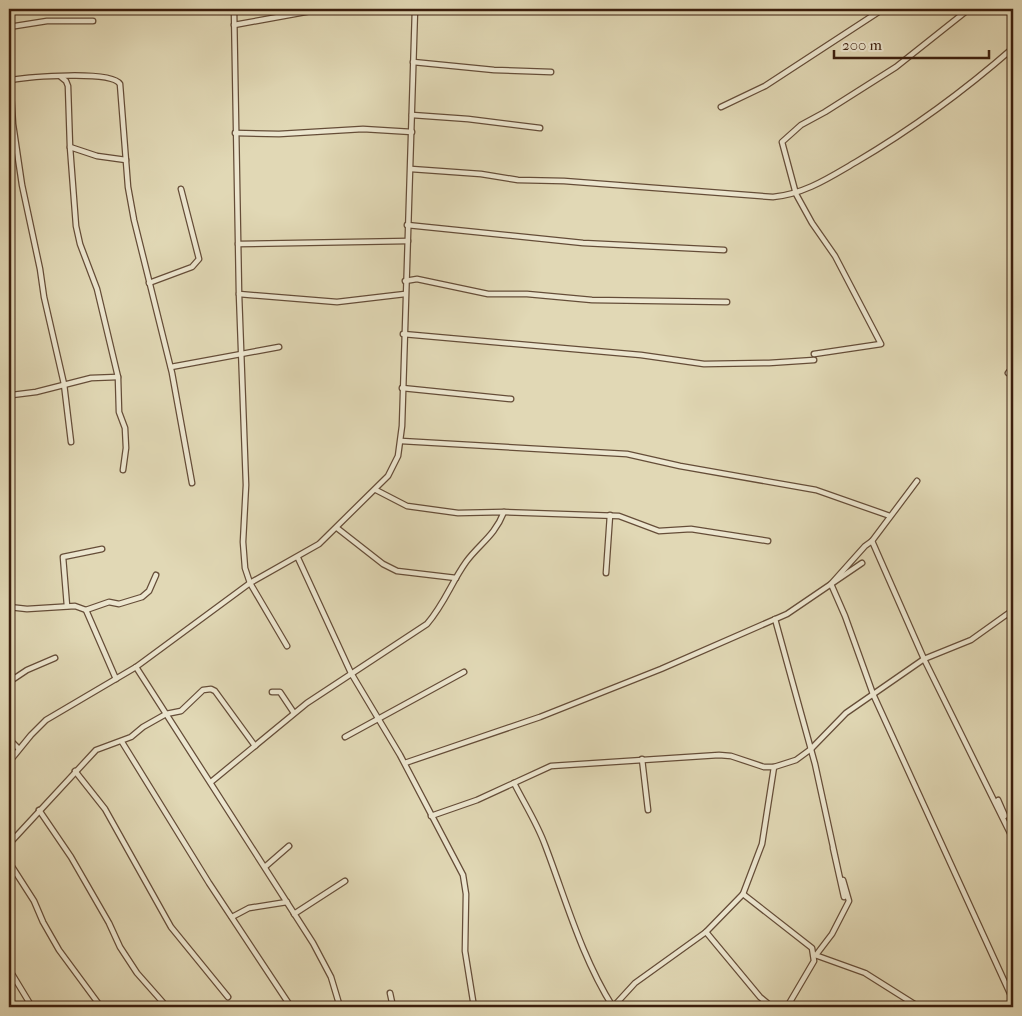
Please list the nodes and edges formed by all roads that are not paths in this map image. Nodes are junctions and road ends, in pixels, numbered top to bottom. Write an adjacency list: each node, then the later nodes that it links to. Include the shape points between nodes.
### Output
1 (234, 9): 7 (street)
2 (322, 9): 7 (street)
3 (415, 9): 11 (street)
4 (883, 9): 15 (street, via 764,86)
5 (970, 9): 24 (street, via 896,67 801,125 782,142)
6 (93, 21): 8 (street, via 47,21)
7 (234, 25): 19 (street)
8 (9, 27)
9 (1013, 48): 24 (street, via 907,132)
10 (9, 60): 14 (street)
11 (413, 62): 12 (street); 16 (street)
12 (551, 72)
13 (60, 76): 14 (street); 20 (street, via 68,86); 30 (street, via 108,78 118,80 120,84 128,187)
14 (11, 80): 43 (street, via 13,124 22,185)
15 (721, 108)
16 (412, 115): 17 (street); 18 (street)
17 (540, 128)
18 (412, 132): 19 (street, via 363,128 279,134); 22 (street)
19 (235, 133): 27 (street)
20 (70, 148): 21 (street); 42 (street, via 76,226 97,289)
21 (126, 160)
22 (411, 169): 24 (street, via 518,180 773,197); 25 (street)
23 (181, 189): 30 (street, via 199,259 192,267)
24 (796, 194): 36 (street, via 881,344)
25 (407, 225): 26 (street); 28 (street, via 583,243)
26 (408, 241): 27 (street); 29 (street)
27 (238, 244): 31 (street)
28 (724, 250)
29 (405, 281): 32 (street); 33 (street, via 417,279 488,294 592,300)
30 (150, 283): 39 (street)
31 (239, 294): 32 (street, via 337,302); 37 (street)
32 (405, 294): 34 (street)
33 (727, 302)
34 (403, 334): 38 (street, via 641,355 704,364); 45 (street)
35 (279, 347): 37 (street)
36 (814, 354)
37 (241, 355): 39 (street); 66 (street, via 246,486 243,542)
38 (814, 360)
39 (171, 367): 52 (street)
40 (1013, 368): 41 (street)
41 (1008, 373)
42 (118, 377): 43 (street); 50 (street, via 119,412 125,428 126,448)
43 (64, 384): 46 (street); 49 (street)
44 (9, 385): 46 (street)
45 (402, 388): 47 (street); 48 (street)
46 (10, 396)
47 (510, 399)
48 (401, 441): 53 (street, via 393,467); 56 (street, via 627,454 816,490)
49 (72, 442)
50 (122, 470)
51 (917, 481): 56 (street)
52 (192, 483)
53 (376, 490): 54 (street, via 406,506 458,513); 57 (street)
54 (504, 512): 55 (street); 65 (street, via 494,532 467,560)
55 (610, 515): 58 (street, via 624,517 658,531 691,529); 63 (street)
56 (890, 516): 59 (street)
57 (338, 528): 61 (street); 65 (street, via 382,564 396,571)
58 (768, 541)
59 (872, 541): 74 (street); 81 (street, via 831,584)
60 (102, 549): 68 (street, via 62,557)
61 (298, 558): 66 (street); 77 (street)
62 (862, 563): 71 (street)
63 (606, 573)
64 (156, 576): 69 (street, via 142,597)
65 (456, 578): 77 (street, via 441,608 427,624)
66 (250, 583): 72 (street); 75 (street)
67 (9, 606): 68 (street, via 27,609)
68 (67, 606): 69 (street)
69 (86, 610): 78 (street)
70 (1013, 610): 74 (street, via 971,640)
71 (775, 619): 89 (street); 92 (street, via 540,717)
72 (287, 646)
73 (55, 658): 79 (street)
74 (924, 659): 81 (street); 101 (street)
75 (136, 667): 78 (street); 83 (street)
76 (464, 672): 84 (street)
77 (351, 673): 82 (street); 92 (street)
78 (116, 679): 88 (street, via 46,720)
79 (9, 682)
80 (272, 692): 82 (street, via 280,692)
81 (873, 694): 89 (street, via 846,713); 118 (street)
82 (294, 713): 87 (street)
83 (166, 714): 86 (street); 87 (street, via 181,711 203,690 211,689 216,691); 95 (street)
84 (345, 737)
85 (9, 739): 88 (street)
86 (122, 742): 94 (street, via 96,750); 112 (street)
87 (255, 746): 95 (street)
88 (19, 749): 91 (street)
89 (811, 750): 93 (street, via 796,760); 109 (street)
90 (642, 759): 93 (street, via 720,755); 96 (street, via 551,766); 99 (street)
91 (9, 762)
92 (405, 764): 100 (street)
93 (774, 767): 108 (street, via 762,844)
94 (75, 771): 98 (street); 117 (street, via 105,810 171,927)
95 (211, 782): 106 (street)
96 (514, 783): 100 (street); 126 (street, via 544,842 586,957)
97 (998, 800): 101 (street)
98 (39, 810): 102 (street); 121 (street, via 71,857 120,947)
99 (648, 810)
100 (432, 816): 125 (street, via 463,875 465,951)
101 (1013, 839)
102 (9, 844)
103 (289, 846): 106 (street)
104 (833, 848): 109 (street)
105 (9, 862): 120 (street, via 59,950)
106 (266, 866): 110 (street)
107 (345, 882): 111 (street)
108 (743, 894): 113 (street); 114 (street, via 812,948)
109 (844, 898): 114 (street, via 838,862 849,901 832,934)
110 (287, 902): 111 (street); 112 (street, via 249,908)
111 (294, 914): 123 (street, via 332,977)
112 (232, 917): 122 (street)
113 (706, 932): 126 (street, via 635,983); 127 (street)
114 (815, 955): 128 (street); 129 (street, via 865,973)
115 (9, 969): 119 (street)
116 (390, 992): 124 (street)
117 (228, 997)
118 (1013, 1000)
119 (32, 1007)
120 (101, 1007)
121 (167, 1007)
122 (291, 1007)
123 (340, 1007)
124 (392, 1007)
125 (474, 1007)
126 (613, 1007)
127 (772, 1007)
128 (787, 1007)
129 (919, 1007)

